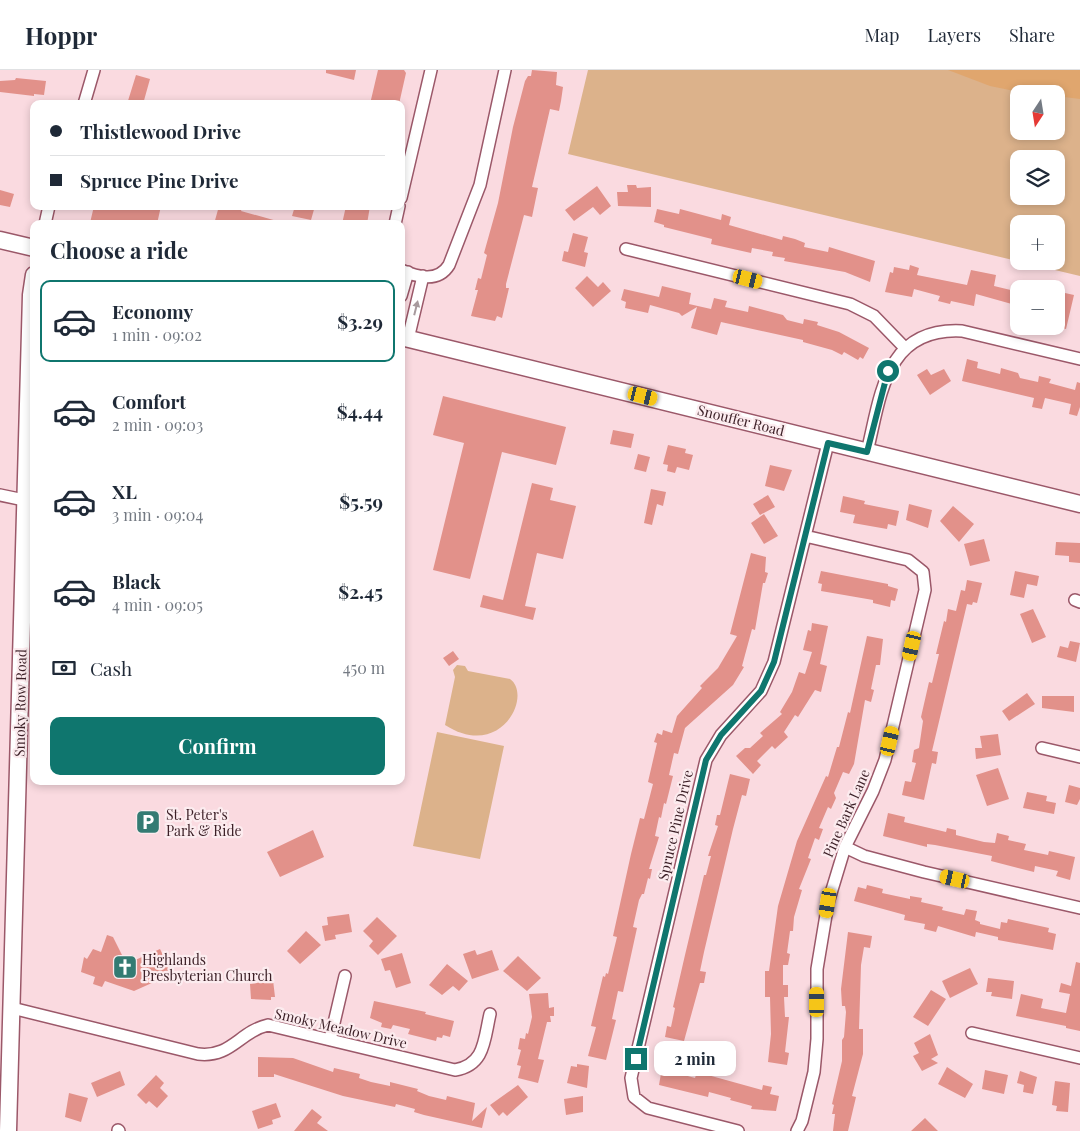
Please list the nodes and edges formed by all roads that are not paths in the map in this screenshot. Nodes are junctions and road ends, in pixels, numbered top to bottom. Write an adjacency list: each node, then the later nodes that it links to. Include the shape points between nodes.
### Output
1 (94, 70): 4 (street)
2 (431, 70): 5 (street)
3 (505, 70): 10 (street, via 480,184 452,259 441,274)
4 (85, 100)
5 (405, 181)
6 (0, 240): 7 (main road)
7 (30, 247)
8 (626, 249): 13 (street, via 850,304 874,316)
9 (405, 271): 10 (street)
10 (424, 276): 12 (street, one-way to 10)
11 (30, 324): 18 (main road, Smoky Row Road)
12 (405, 338): 15 (main road, Snouffer Road)
13 (905, 348): 14 (street, via 930,334 962,331); 16 (street, via 894,360 886,377)
14 (1080, 359)
15 (828, 443): 16 (main road, Snouffer Road); 20 (street, Spruce Pine Drive)
16 (867, 452): 19 (main road, Snouffer Road)
17 (0, 495): 18 (street)
18 (24, 500): 26 (main road, Smoky Row Road)
19 (1080, 504)
20 (805, 536): 23 (street, Pine Bark Lane, via 908,560 925,577 925,590 885,760); 32 (street, Spruce Pine Drive, via 767,679 754,700 721,735 706,760 631,1078 634,1097 648,1108)
21 (1042, 748): 22 (street)
22 (1080, 757)
23 (846, 847): 24 (street, via 864,856 924,872); 33 (street, Pine Bark Lane, via 828,903 817,969 814,1072)
24 (1080, 908)
25 (345, 976): 29 (street)
26 (12, 1008): 29 (street, Smoky Meadow Drive, via 209,1055 221,1053 248,1032 268,1025); 31 (main road, Smoky Row Road)
27 (490, 1014): 29 (street, Smoky Meadow Drive, via 482,1050 476,1061 467,1068 455,1070)
28 (972, 1033): 30 (street)
29 (330, 1040)
30 (1080, 1058)
31 (8, 1131)
32 (738, 1131)
33 (797, 1131)

